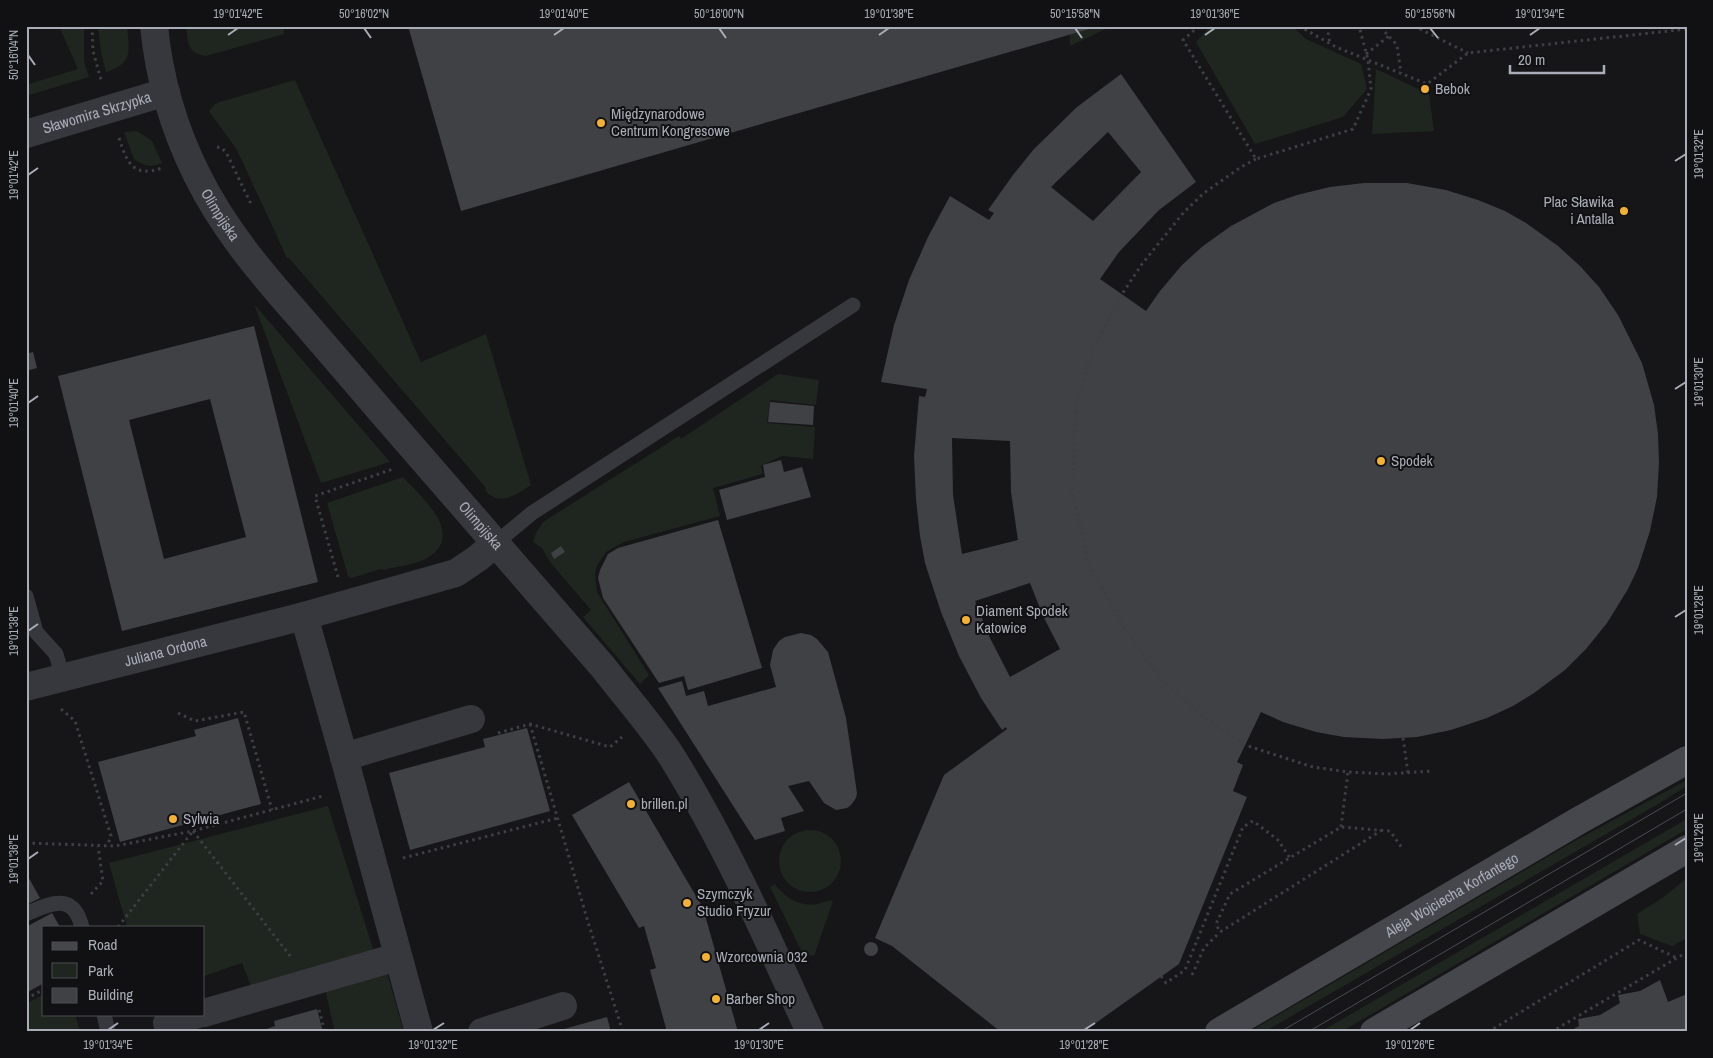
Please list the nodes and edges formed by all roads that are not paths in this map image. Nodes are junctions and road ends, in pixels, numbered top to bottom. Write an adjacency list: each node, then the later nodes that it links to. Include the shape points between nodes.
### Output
1 (154, 26): 2 (street, Olimpijska)
2 (166, 92): 3 (street, Sławomira Skrzypka); 5 (street, Olimpijska, via 197,176 236,240)
3 (26, 134)
4 (853, 305): 5 (lane, via 532,513)
5 (496, 543): 7 (street, Juliana Ordona, via 456,573); 25 (street, Olimpijska, via 603,667 671,756 722,847)
6 (26, 596): 8 (lane, via 36,632 56,654)
7 (304, 616): 8 (street, Juliana Ordona); 11 (street)
8 (63, 678): 9 (street, Juliana Ordona)
9 (26, 687)
10 (471, 720): 11 (street)
11 (344, 757): 16 (street)
12 (1687, 760): 26 (main road, Aleja Wojciecha Korfantego)
13 (1687, 849): 27 (main road)
14 (26, 914): 15 (lane, via 48,904 68,904 76,911)
15 (82, 926)
16 (397, 957): 18 (street); 23 (street)
17 (562, 1006): 24 (street)
18 (205, 1013)
19 (104, 1016): 22 (lane)
20 (191, 1016): 21 (street)
21 (167, 1023)
22 (108, 1032)
23 (418, 1032)
24 (482, 1032)
25 (810, 1032)
26 (1219, 1032)
27 (1374, 1032)

